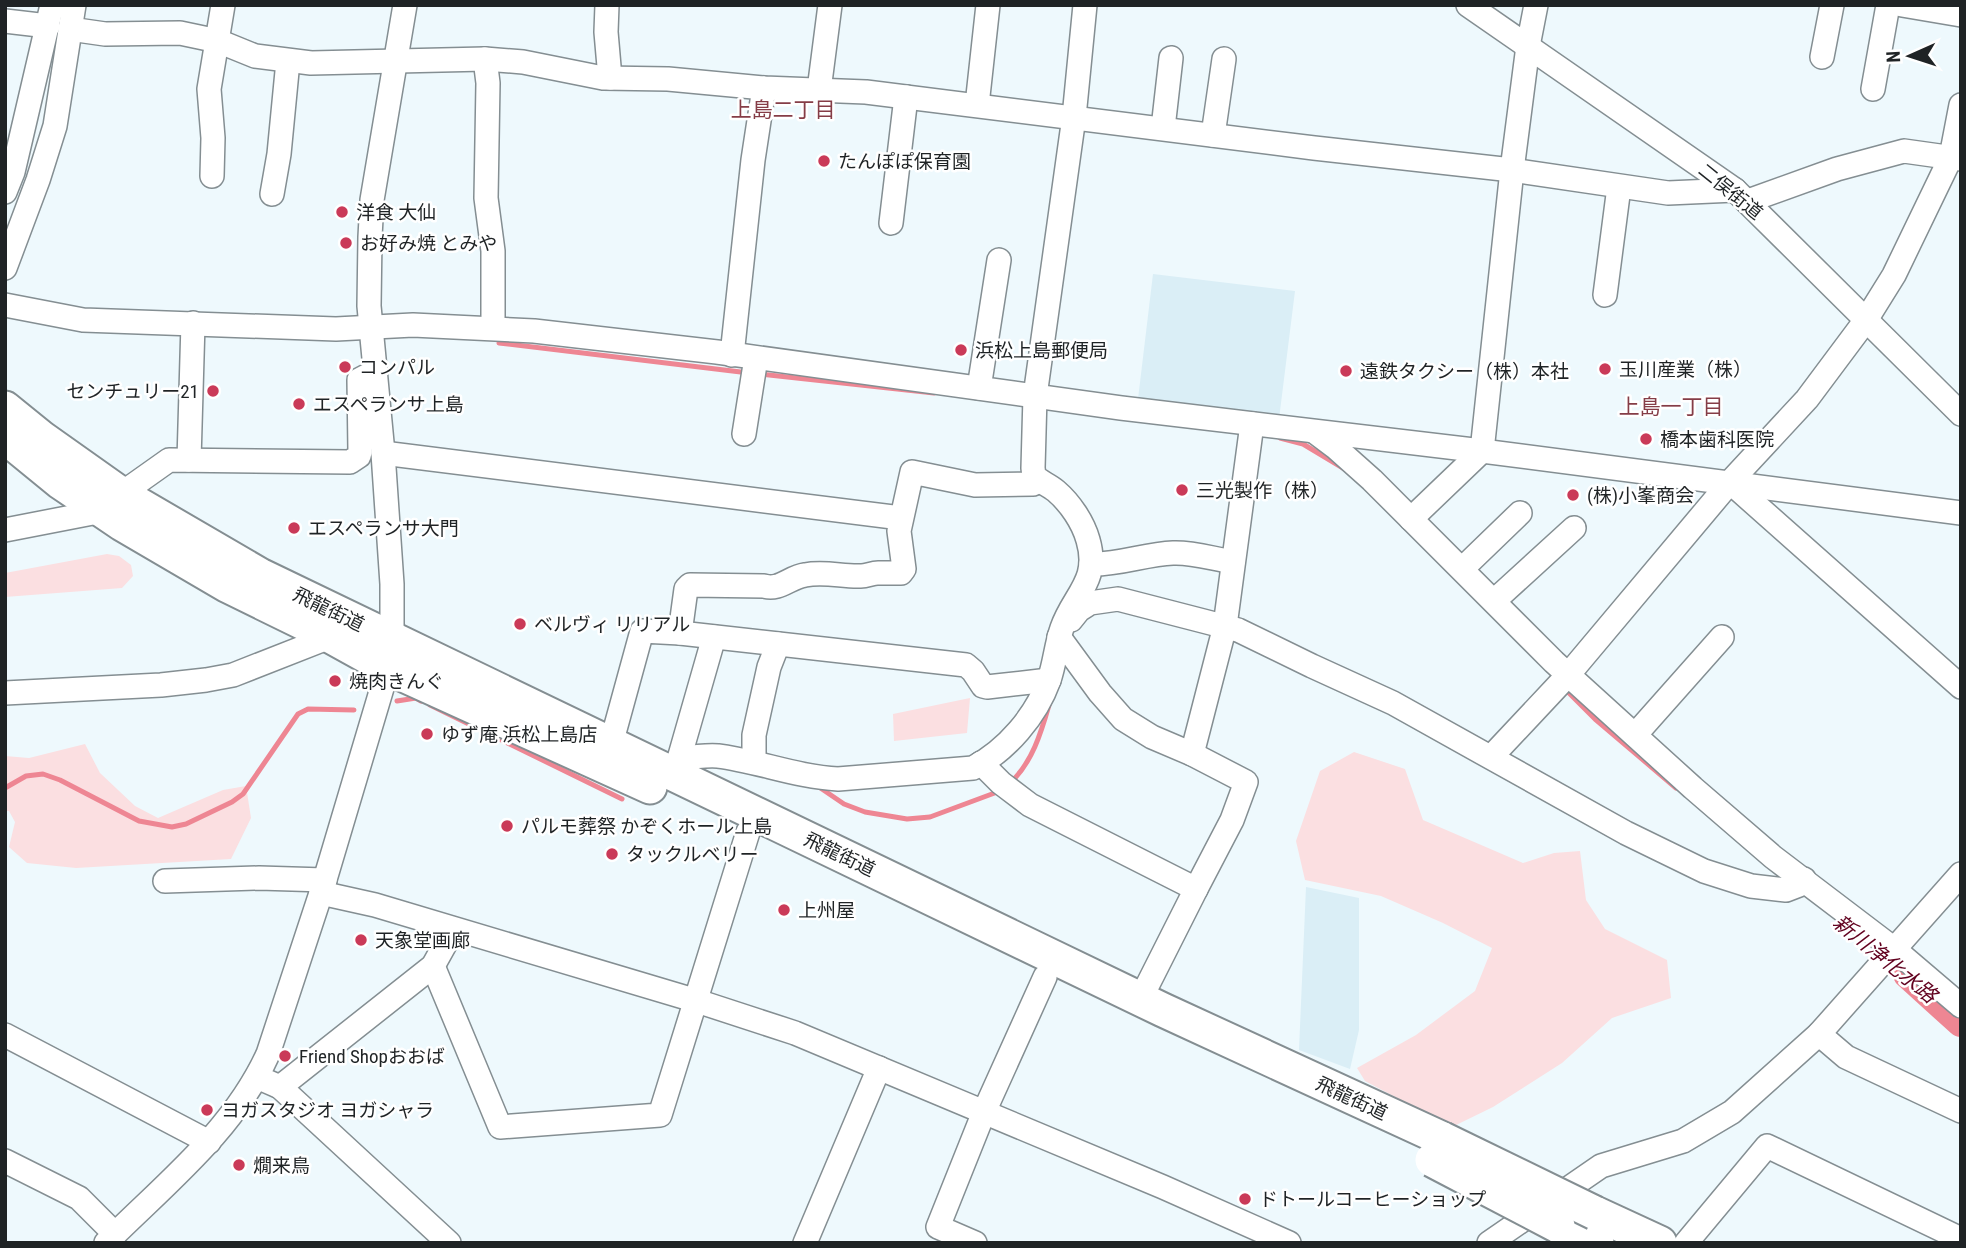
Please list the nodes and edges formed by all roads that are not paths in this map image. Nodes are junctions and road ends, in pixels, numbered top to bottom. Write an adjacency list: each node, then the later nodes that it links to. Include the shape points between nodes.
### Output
1 (74, 5): 15 (street)
2 (223, 5): 16 (street)
3 (405, 5): 22 (street)
4 (607, 5): 24 (street)
5 (831, 5): 27 (street)
6 (988, 5): 29 (street)
7 (1085, 5): 31 (street)
8 (1536, 5): 17 (street)
9 (1832, 5): 18 (street)
10 (1888, 5): 26 (street)
11 (1902, 5): 13 (street)
12 (1470, 6): 17 (street, 二俣街道)
13 (1961, 15)
14 (18, 16): 15 (street)
15 (56, 20): 16 (street, via 105,34 180,33); 38 (street); 43 (street, via 55,126)
16 (218, 41): 23 (street, via 255,56); 36 (street, via 209,89)
17 (1528, 46): 35 (street); 40 (street, 二俣街道)
18 (1822, 57)
19 (1171, 58): 32 (street)
20 (485, 59): 22 (street); 24 (street); 49 (street, via 485,188 493,251)
21 (1224, 59): 33 (street)
22 (395, 60): 23 (street); 48 (street, via 372,200 369,306)
23 (288, 61): 39 (street)
24 (610, 78): 25 (street)
25 (764, 88): 27 (street); 50 (street)
26 (1873, 89)
27 (819, 90): 28 (street)
28 (906, 97): 29 (street); 41 (street)
29 (977, 105): 31 (street)
30 (1961, 105): 34 (street)
31 (1074, 117): 32 (street); 54 (street)
32 (1163, 128): 33 (street)
33 (1213, 135): 35 (street)
34 (1956, 158): 40 (street, via 1904,151); 46 (street)
35 (1512, 170): 37 (street); 61 (street)
36 (212, 176)
37 (1619, 187): 40 (street); 44 (street)
38 (5, 192)
39 (272, 194)
40 (1741, 196): 46 (street, 二俣街道)
41 (891, 223)
42 (999, 260): 53 (street)
43 (5, 268)
44 (1605, 295)
45 (5, 305): 47 (street, via 83,320)
46 (1866, 320): 56 (street, 二俣街道); 65 (street, via 1807,399)
47 (193, 323): 48 (street); 63 (street)
48 (373, 327): 49 (street); 52 (street)
49 (493, 328): 50 (street)
50 (732, 355): 51 (street)
51 (754, 369): 53 (street); 59 (street)
52 (376, 370): 62 (street); 63 (street, via 359,380 360,452 350,462)
53 (979, 388): 54 (street)
54 (1034, 403): 57 (street); 64 (street, via 1032,468)
55 (5, 408): 66 (highway, 飛龍街道)
56 (1961, 414)
57 (1251, 431): 58 (street); 73 (street)
58 (1315, 432): 61 (street); 70 (street)
59 (744, 434)
60 (5, 437): 66 (highway, 飛龍街道, via 60,482)
61 (1482, 451): 65 (street); 70 (street)
62 (383, 453): 69 (street); 84 (street, via 392,584)
63 (190, 460): 66 (street, via 169,460)
64 (1039, 481): 69 (street, via 975,485 912,472); 74 (street, via 1055,491 1078,517 1088,538)
65 (1730, 482): 68 (street); 86 (street); 87 (street)
66 (112, 503): 72 (street); 78 (highway, 飛龍街道, via 260,575)
67 (1520, 513): 75 (street)
68 (1961, 513)
69 (901, 518): 79 (street, via 901,573 808,574 772,588 690,585)
70 (1411, 519): 75 (street)
71 (1574, 528): 76 (street)
72 (5, 530)
73 (1233, 562): 74 (street, via 1175,553); 77 (street)
74 (1091, 564): 80 (street, via 1090,578)
75 (1462, 569): 76 (street)
76 (1494, 601): 86 (street)
77 (1225, 626): 80 (street, via 1118,599 1090,603); 91 (street); 92 (street, via 1393,703)
78 (344, 630): 84 (highway, 飛龍街道); 88 (street, via 233,675 206,680)
79 (680, 633): 81 (street); 90 (street, via 642,631)
80 (1060, 633): 85 (street); 91 (street, via 1123,719)
81 (714, 637): 83 (street); 95 (street)
82 (1722, 637): 89 (street)
83 (778, 643): 85 (street, via 967,665 988,687); 93 (street, via 754,735)
84 (390, 653): 90 (highway, 飛龍街道); 96 (highway, 飛龍街道); 100 (street)
85 (1049, 680): 94 (street, via 1034,713)
86 (1563, 680): 89 (street); 92 (street)
87 (1961, 687)
88 (5, 692)
89 (1635, 735): 99 (street)
90 (611, 744): 95 (highway, 飛龍街道)
91 (1192, 754): 101 (street, via 1246,782)
92 (1492, 756): 99 (street, via 1626,833 1704,871 1751,886)
93 (754, 762): 94 (street, via 824,779 940,772); 95 (street, via 716,756)
94 (981, 763): 101 (street, via 1030,805)
95 (675, 765): 106 (highway, 飛龍街道)
96 (748, 832): 105 (highway, 飛龍街道); 107 (street)
97 (1961, 874): 103 (street)
98 (164, 881): 100 (street, via 259,878)
99 (1796, 885): 103 (street)
100 (323, 886): 102 (street); 112 (street)
101 (1196, 889): 106 (street)
102 (453, 930): 104 (street); 107 (street)
103 (1887, 956): 108 (street); 109 (street)
104 (433, 967): 107 (street, via 500,1127 660,1115); 113 (street)
105 (1045, 977): 115 (street); 117 (highway, 飛龍街道)
106 (1140, 1000): 117 (highway, 飛龍街道)
107 (696, 1001): 111 (street, via 795,1033)
108 (1961, 1006)
109 (1819, 1034): 114 (street, via 1846,1057); 127 (street, via 1732,1112 1683,1141 1601,1166)
110 (5, 1035): 116 (street)
111 (879, 1068): 115 (street); 124 (street)
112 (257, 1077): 113 (street); 116 (street)
113 (280, 1087): 123 (street)
114 (1961, 1111)
115 (984, 1112): 120 (street); 126 (street)
116 (209, 1142): 121 (street)
117 (1437, 1150): 119 (highway, 飛龍街道, bridge); 119 (highway, 飛龍街道, bridge, via 1558,1226)
118 (5, 1161): 121 (street, via 79,1198)
119 (1596, 1228): 128 (highway, 飛龍街道)
120 (934, 1235): 125 (street)
121 (110, 1238)
122 (1961, 1239): 129 (street, via 1768,1146)
123 (449, 1243)
124 (804, 1243)
125 (975, 1243)
126 (1289, 1243)
127 (1489, 1243)
128 (1660, 1243)
129 (1686, 1243)

